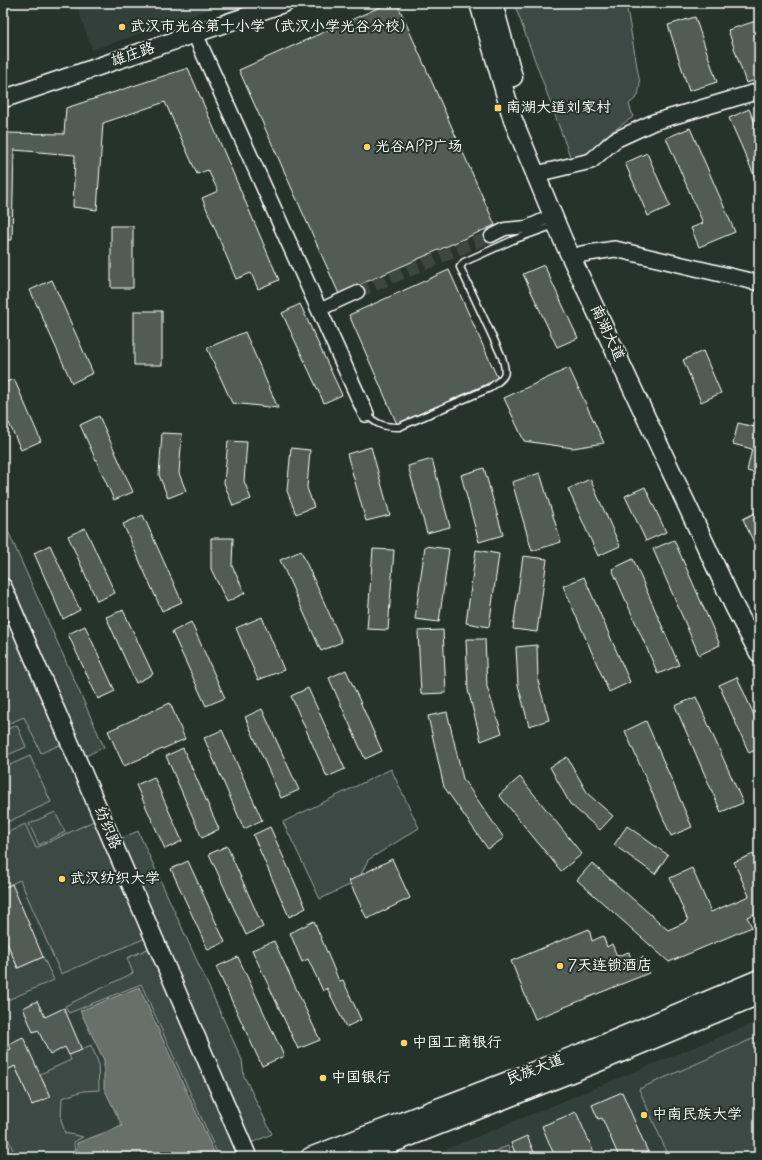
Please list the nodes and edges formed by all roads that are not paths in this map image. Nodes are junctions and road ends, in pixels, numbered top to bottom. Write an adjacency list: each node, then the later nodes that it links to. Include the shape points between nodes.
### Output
1 (285, 3): 4 (main road, 雄庄路)
2 (479, 3): 8 (main road, 南湖大道, via 514,120)
3 (493, 3): 8 (main road, 南湖大道)
4 (268, 6): 5 (main road, 雄庄路)
5 (195, 34): 7 (main road, 雄庄路); 14 (street)
6 (759, 91): 8 (street, via 654,122 615,140 591,160)
7 (3, 100)
8 (541, 172): 9 (main road, 南湖大道); 11 (main road, 南湖大道)
9 (554, 219): 10 (street, via 527,227 505,229); 11 (main road, 南湖大道); 15 (lane, via 464,262 460,267 502,357 506,370 503,378 490,388 399,427 385,427 373,422)
10 (491, 236)
11 (577, 256): 12 (street, via 615,250); 17 (main road, 南湖大道); 18 (main road, 南湖大道, via 735,608)
12 (759, 283)
13 (358, 292): 14 (street)
14 (319, 310): 15 (street)
15 (366, 414)
16 (3, 587): 21 (main road, 纺织路)
17 (759, 627)
18 (759, 653)
19 (759, 979): 22 (main road, 民族大道, via 594,1048)
20 (759, 995): 23 (main road, 民族大道, via 599,1062)
21 (248, 1157)
22 (310, 1157)
23 (358, 1157)

